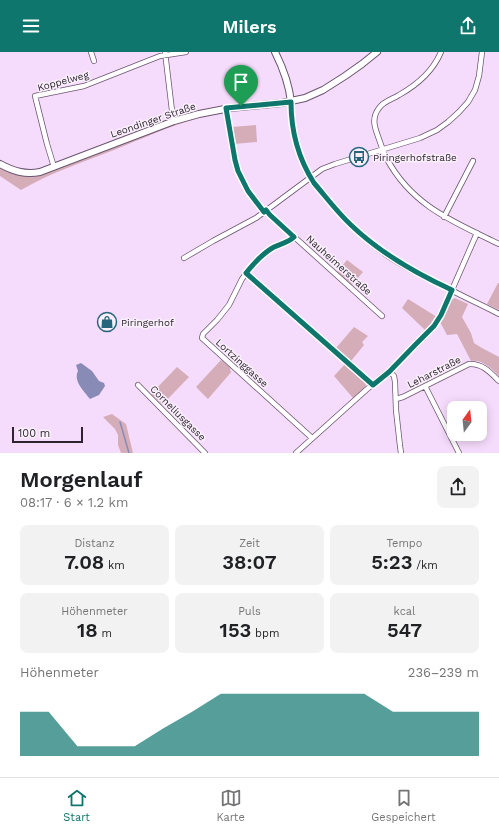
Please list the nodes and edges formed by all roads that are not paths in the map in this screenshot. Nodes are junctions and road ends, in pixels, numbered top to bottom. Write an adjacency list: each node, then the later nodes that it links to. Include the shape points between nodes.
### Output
1 (92, 52): 8 (street)
2 (186, 52): 7 (street, Koppelweg)
3 (275, 52): 9 (street, via 289,88)
4 (377, 52): 9 (street, Leondinger Straße, via 323,90)
5 (441, 52): 12 (street, via 424,77 378,110 374,127)
6 (482, 52): 12 (street, via 475,90 459,112 426,135)
7 (165, 54): 11 (street); 15 (street, Koppelweg, via 84,86 35,96)
8 (94, 60)
9 (291, 102): 10 (street, Leondinger Straße); 16 (street, via 296,145)
10 (226, 108): 11 (street, Leondinger Straße); 17 (street, Nauheimerstraße, via 238,171 248,191)
11 (174, 121): 15 (street, Leondinger Straße)
12 (382, 149): 16 (street, via 329,166); 18 (street, via 392,168 409,190)
13 (473, 162): 18 (street)
14 (0, 164): 15 (street, Leondinger Straße, via 25,173 40,172)
15 (54, 167)
16 (310, 178): 17 (street); 24 (street, via 340,215 376,247 401,264)
17 (265, 211): 20 (street, Nauheimerstraße); 22 (street)
18 (444, 217): 19 (street)
19 (477, 233): 21 (street); 24 (street)
20 (294, 237): 23 (street, via 269,250); 26 (street, Nauheimerstraße)
21 (499, 244)
22 (184, 258)
23 (246, 273): 30 (street); 33 (street, Lortzinggasse, via 229,305 202,338)
24 (452, 290): 25 (street); 27 (street, via 434,326)
25 (499, 314)
26 (382, 316)
27 (389, 372): 30 (street); 32 (street, via 394,376)
28 (499, 381): 31 (street, Leharstraße, via 486,368 471,364)
29 (138, 385): 34 (street, Corneliusgasse)
30 (373, 385): 33 (street)
31 (425, 386): 32 (street, Leharstraße); 37 (street)
32 (396, 399): 36 (street)
33 (312, 438): 35 (street)
34 (205, 453)
35 (296, 453)
36 (401, 453)
37 (459, 453)

